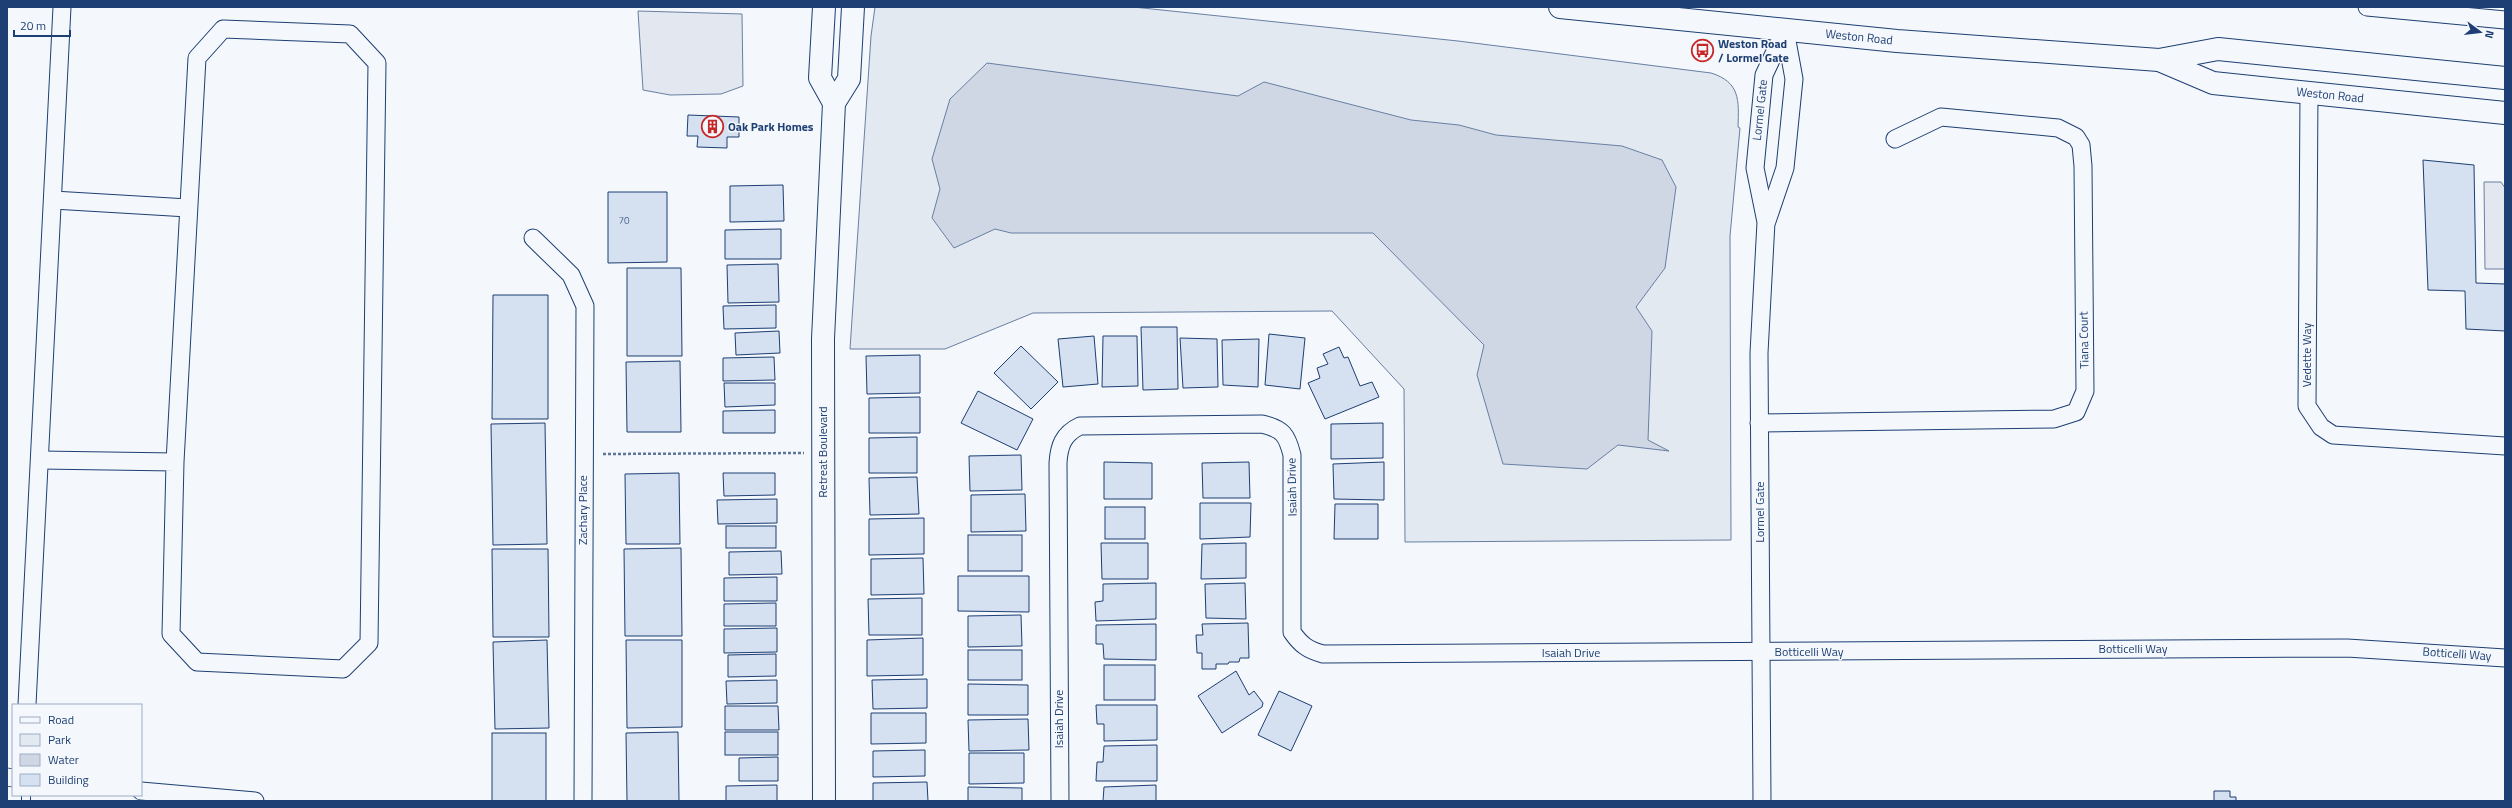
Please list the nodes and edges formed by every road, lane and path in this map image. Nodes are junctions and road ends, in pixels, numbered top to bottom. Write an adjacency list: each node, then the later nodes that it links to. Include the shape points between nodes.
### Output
1 (62, 7): 14 (street)
2 (824, 7): 11 (main road, via 820,78)
3 (853, 7): 11 (main road, Retreat Boulevard, via 849,79)
4 (1560, 7): 7 (main road, Weston Road)
5 (2366, 7): 6 (street)
6 (2505, 20)
7 (1785, 30): 8 (main road, Weston Road, via 1897,41); 16 (street, Lormel Gate, via 1794,79 1785,168); 16 (street, Lormel Gate, via 1764,75 1762,90 1755,168)
8 (2159, 60): 9 (main road, Weston Road, via 2218,49); 10 (main road, Weston Road, via 2213,83)
9 (2505, 78)
10 (2309, 92): 12 (main road, Weston Road); 19 (street, Vedette Way, via 2307,406 2314,419 2333,435)
11 (834, 103): 30 (main road, Retreat Boulevard, via 823,339)
12 (2505, 113)
13 (1895, 139): 18 (street, Tiana Court, via 1941,117 2058,128 2076,137 2081,145 2083,166 2085,391 2082,403 2076,412 2054,419)
14 (53, 200): 15 (street); 22 (street)
15 (188, 208): 23 (street); 23 (street, via 197,58 223,29 350,34 377,63 369,643 343,669 197,662 171,634)
16 (1766, 222): 18 (street, Lormel Gate, via 1759,353)
17 (533, 238): 29 (street, Zachary Place, via 571,275 585,306)
18 (1759, 423): 24 (street, Lormel Gate)
19 (2505, 446)
20 (804, 453): 21 (path)
21 (597, 454)
22 (40, 460): 23 (street); 26 (street)
23 (175, 462)
24 (1761, 652): 25 (street, Botticelli Way, via 2347,648); 31 (street, Isaiah Drive, via 1323,654 1312,651 1300,644 1292,632 1292,455 1288,439 1281,431 1262,424 1080,426 1064,438 1059,449 1058,463); 32 (street, Lormel Gate)
25 (2505, 658)
26 (27, 704)
27 (142, 791): 28 (street)
28 (255, 801)
29 (583, 801)
30 (824, 801)
31 (1060, 801)
32 (1762, 801)

